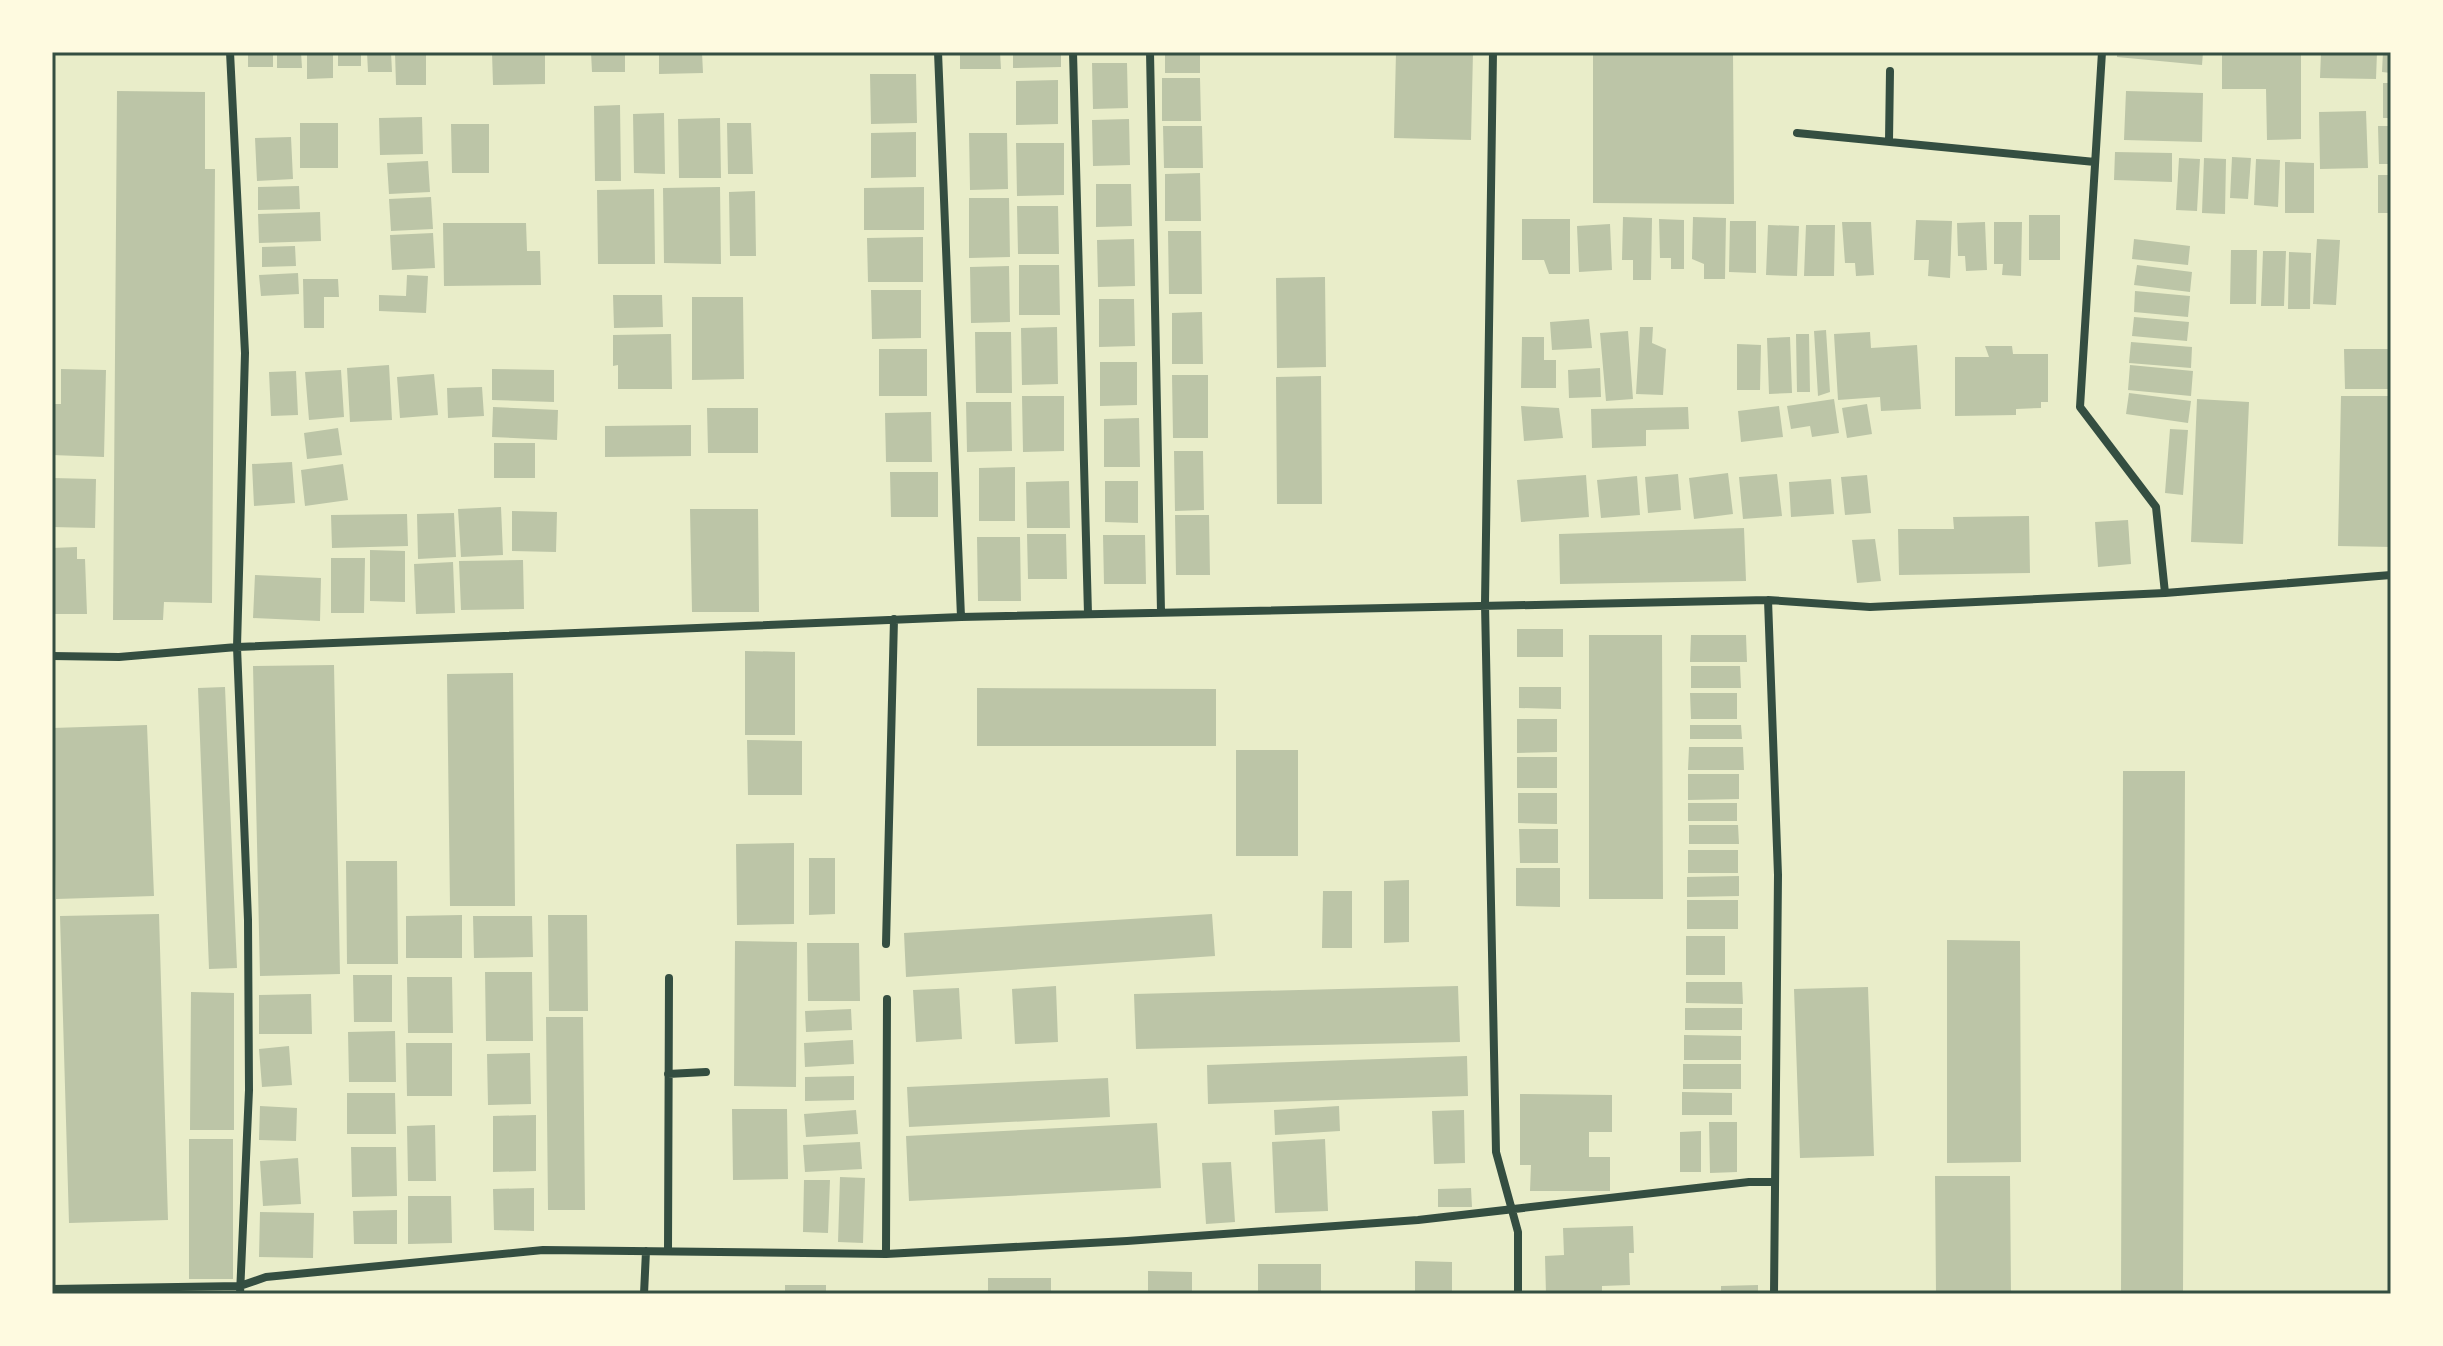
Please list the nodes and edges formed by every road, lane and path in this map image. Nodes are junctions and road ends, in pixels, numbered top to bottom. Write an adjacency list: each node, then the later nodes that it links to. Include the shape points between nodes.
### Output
1 (230, 52): 19 (street, via 245,353)
2 (938, 52): 17 (street)
3 (1073, 52): 16 (street)
4 (1150, 52): 15 (street)
5 (1493, 52): 14 (street)
6 (2102, 52): 10 (street)
7 (1890, 71): 9 (street)
8 (1797, 133): 9 (street)
9 (1889, 141): 10 (street)
10 (2095, 162): 12 (street, via 2080,407 2156,507)
11 (2391, 575): 12 (street)
12 (2165, 593): 13 (street, via 1870,607)
13 (1768, 600): 14 (street); 26 (street, via 1778,875)
14 (1485, 604): 15 (street); 27 (street, via 1496,1152)
15 (1161, 612): 16 (street)
16 (1088, 614): 17 (street)
17 (961, 617): 18 (street)
18 (894, 619): 19 (street); 21 (street)
19 (237, 647): 20 (street, via 119,657); 32 (street, via 249,1074)
20 (52, 656)
21 (886, 944)
22 (669, 978): 25 (street)
23 (887, 999): 30 (street)
24 (706, 1072): 25 (street)
25 (668, 1074): 28 (street)
26 (1775, 1182): 27 (street); 35 (street)
27 (1513, 1209): 30 (street, via 1127,1241); 34 (street)
28 (668, 1250): 29 (street); 30 (street)
29 (646, 1251): 32 (street, via 543,1250 266,1277); 33 (street)
30 (886, 1254)
31 (52, 1289): 32 (street)
32 (240, 1290)
33 (644, 1294)
34 (1518, 1294)
35 (1774, 1294)

